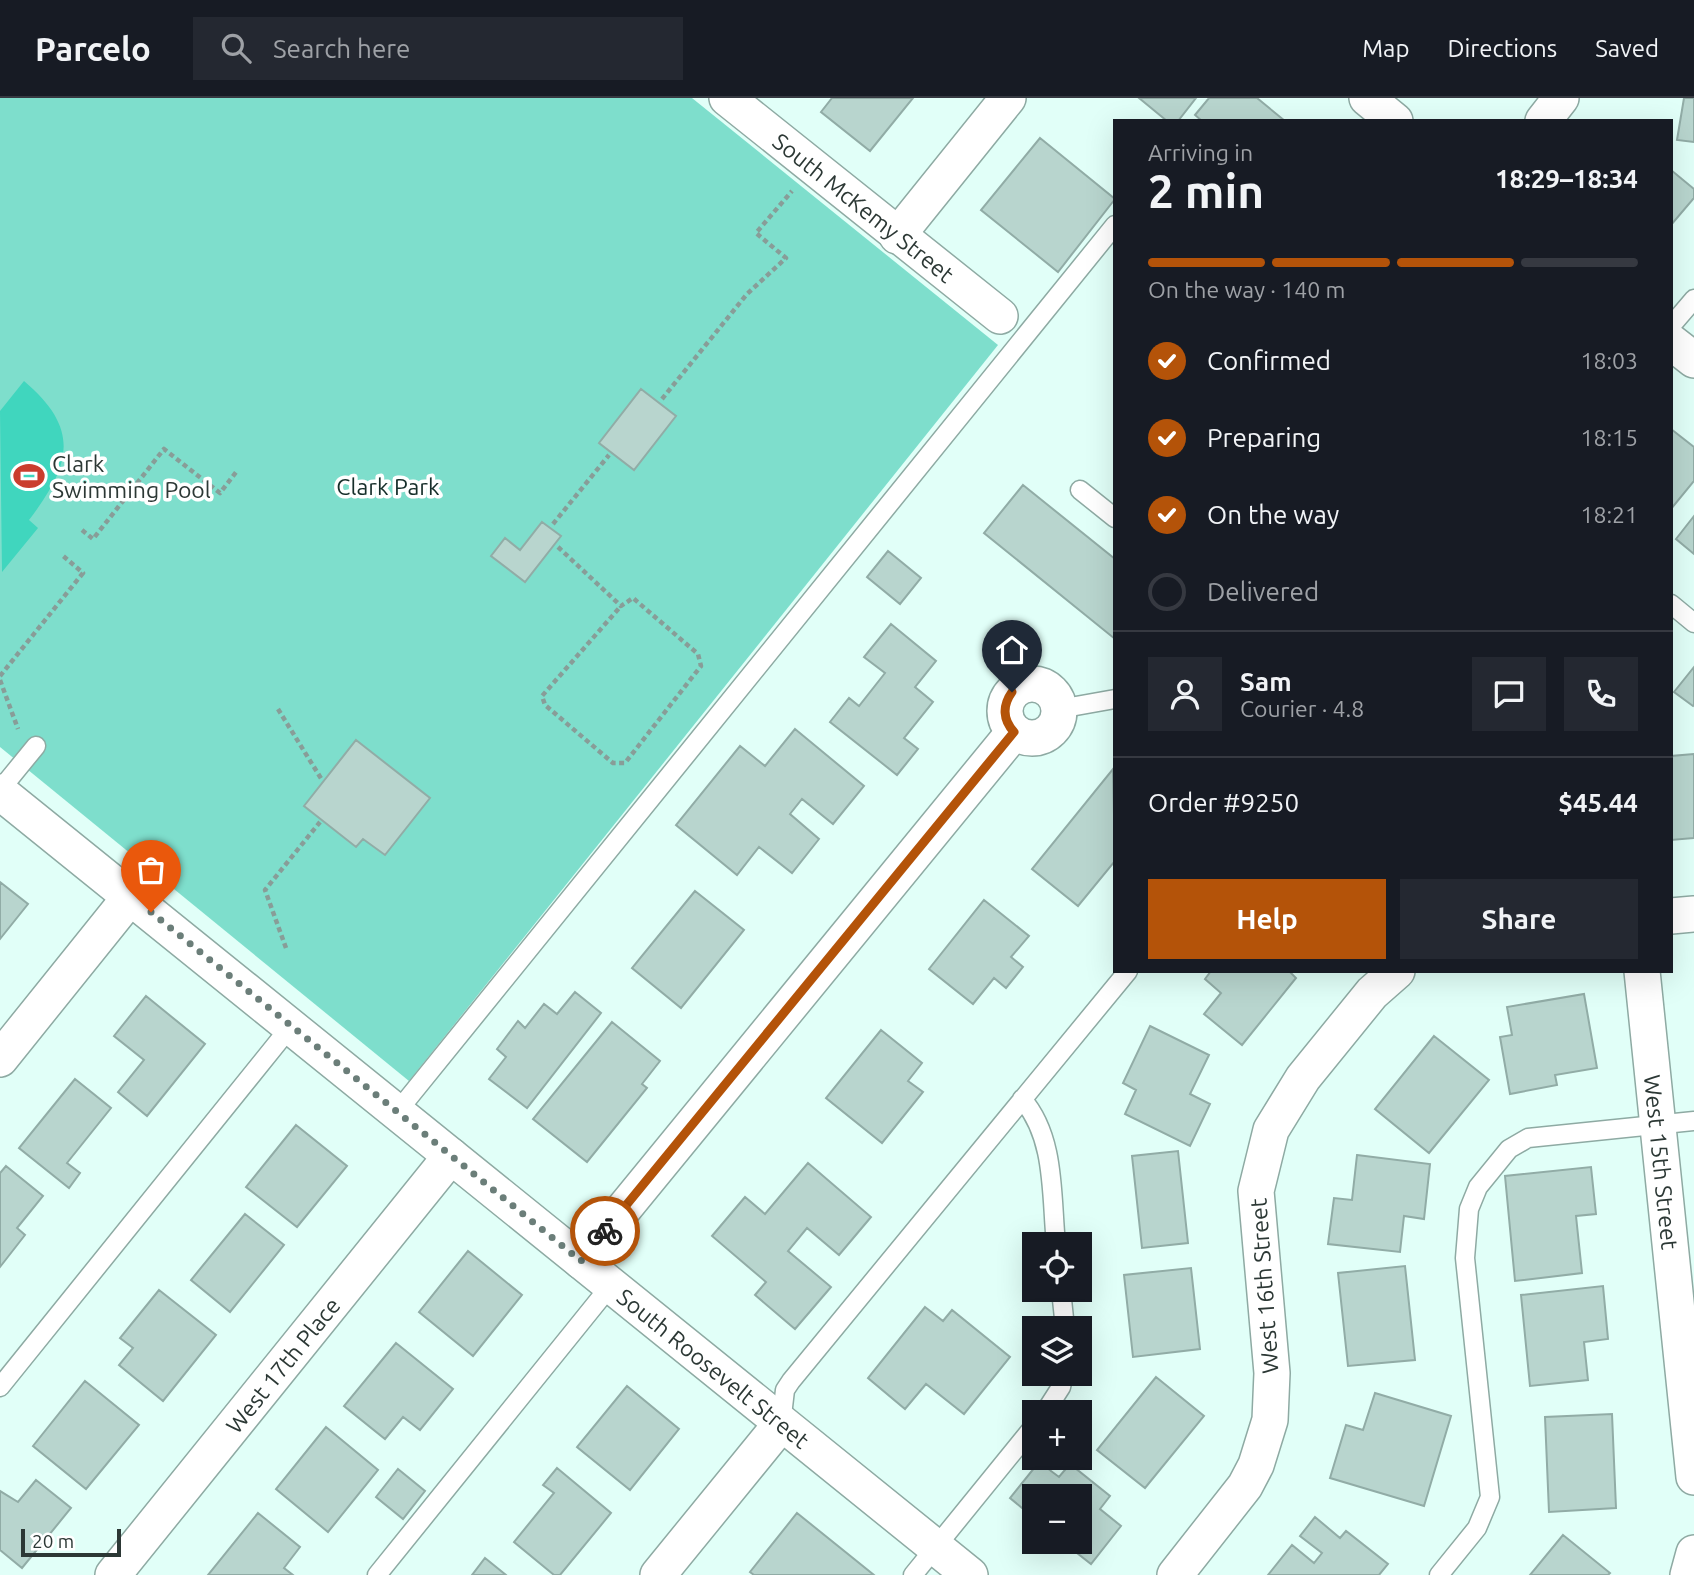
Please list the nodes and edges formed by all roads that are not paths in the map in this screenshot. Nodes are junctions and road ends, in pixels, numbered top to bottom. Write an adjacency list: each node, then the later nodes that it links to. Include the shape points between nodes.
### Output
1 (1008, 98): 8 (street)
2 (1367, 98): 5 (street)
3 (1561, 98): 6 (street)
4 (730, 99): 8 (street, South McKemy Street)
5 (1393, 119)
6 (1545, 119)
7 (1113, 227): 31 (lane)
8 (897, 236): 10 (street, South McKemy Street)
9 (1694, 299): 11 (lane)
10 (1000, 316)
11 (1673, 324)
12 (1673, 344): 13 (street)
13 (1694, 360)
14 (1080, 490): 15 (lane)
15 (1113, 516)
16 (1673, 606): 17 (lane)
17 (1694, 623)
18 (1113, 699): 19 (lane)
19 (1059, 709): 36 (street, via 1052,693 1036,684 1019,687 1007,699 1004,708 1014,732)
20 (36, 746): 21 (lane)
21 (0, 791): 22 (street, South Roosevelt Street)
22 (131, 896): 28 (street, South Roosevelt Street); 29 (street)
23 (1694, 914): 24 (street)
24 (1673, 916)
25 (1126, 973): 30 (lane)
26 (1394, 973): 50 (street, West 16th Street, via 1303,1078 1271,1130 1256,1191 1272,1373 1270,1420 1261,1454 1245,1486)
27 (1642, 973): 33 (street, West 15th Street)
28 (290, 1026): 31 (street, South Roosevelt Street); 39 (lane)
29 (0, 1059)
30 (1022, 1099): 35 (lane, via 1041,1128 1046,1146); 40 (lane, via 791,1381 785,1390)
31 (397, 1112): 34 (street, South Roosevelt Street)
32 (1694, 1121): 33 (lane)
33 (1659, 1124): 38 (street, West 15th Street); 51 (lane, via 1528,1138 1509,1149 1472,1197 1465,1258 1490,1497 1477,1528)
34 (451, 1156): 36 (street, South Roosevelt Street); 45 (street, West 17th Place)
35 (1055, 1232)
36 (581, 1261): 37 (street, South Roosevelt Street)
37 (611, 1285): 40 (street, South Roosevelt Street); 46 (lane)
38 (1687, 1327): 42 (street, West 15th Street)
39 (0, 1387)
40 (781, 1423): 43 (street, South Roosevelt Street); 47 (street)
41 (1022, 1441): 43 (lane)
42 (1694, 1477)
43 (935, 1547): 48 (lane); 49 (street, South Roosevelt Street)
44 (1694, 1553): 52 (street)
45 (113, 1575)
46 (377, 1575)
47 (658, 1575)
48 (913, 1575)
49 (970, 1575)
50 (1175, 1575)
51 (1439, 1575)
52 (1688, 1575)

